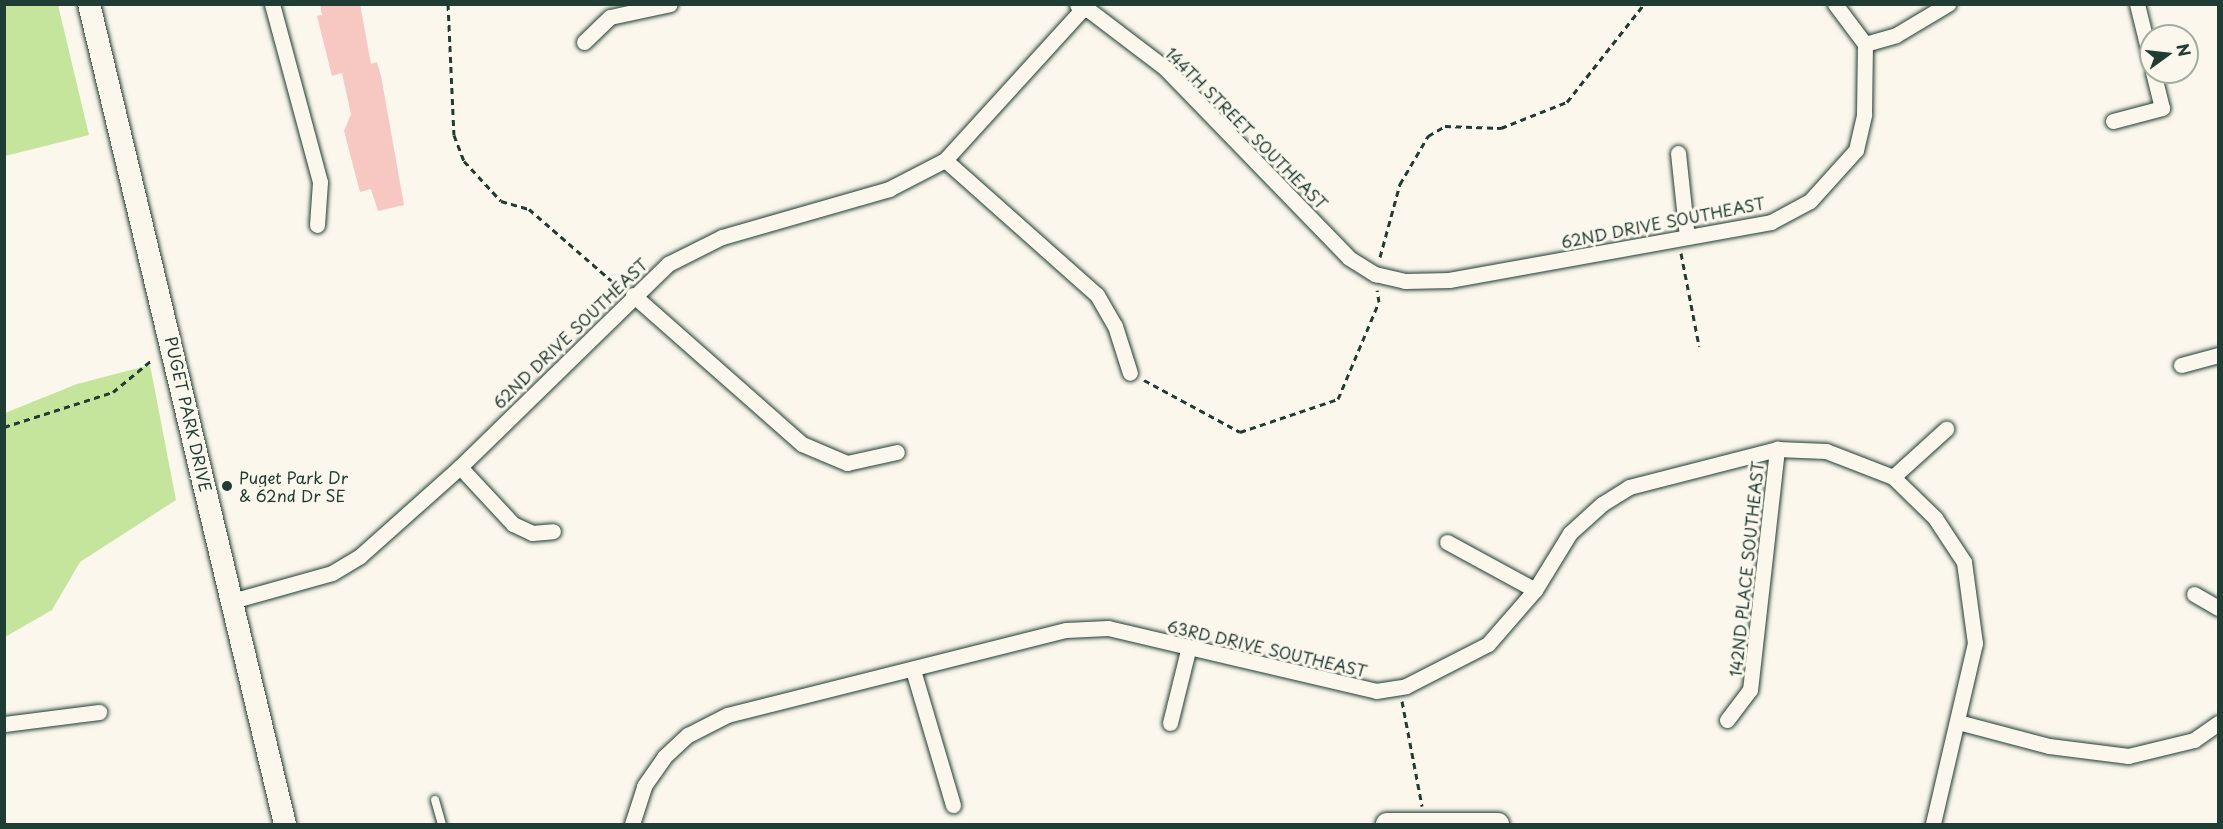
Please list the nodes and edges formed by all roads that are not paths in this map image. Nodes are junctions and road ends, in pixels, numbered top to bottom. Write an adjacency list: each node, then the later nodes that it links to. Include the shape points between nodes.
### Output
1 (89, 4): 31 (street, PUGET PARK DRIVE)
2 (272, 4): 15 (street, via 320,182)
3 (670, 4): 9 (street, via 610,17)
4 (1836, 4): 10 (street)
5 (1948, 4): 10 (street, via 1896,35)
6 (2137, 4): 8 (street)
7 (1084, 5): 14 (street, 62ND DRIVE SOUTHEAST); 17 (street, 144TH STREET SOUTHEAST, via 1165,69)
8 (2142, 24)
9 (584, 42)
10 (1865, 44): 16 (street, 62ND DRIVE SOUTHEAST, via 1864,114 1856,150 1834,178 1810,201 1772,222)
11 (2157, 84): 12 (street, via 2162,108)
12 (2113, 121)
13 (1678, 153): 16 (street)
14 (945, 160): 18 (street, 62ND DRIVE SOUTHEAST, via 889,189 722,237 668,264); 21 (street, via 1097,295 1115,326)
15 (317, 225)
16 (1687, 237): 17 (street, 62ND DRIVE SOUTHEAST, via 1449,280 1405,281 1375,274)
17 (1349, 258)
18 (633, 295): 24 (street, via 802,444 847,463); 25 (street, 62ND DRIVE SOUTHEAST)
19 (2218, 355): 20 (street)
20 (2181, 365)
21 (1130, 373)
22 (1946, 429): 26 (street)
23 (1777, 449): 26 (street, 63RD DRIVE SOUTHEAST, via 1826,451); 29 (street, 63RD DRIVE SOUTHEAST, via 1629,487 1570,533); 36 (street, 142ND PLACE SOUTHEAST, via 1750,690)
24 (897, 452)
25 (460, 467): 27 (street, via 513,524 532,533); 31 (street, 62ND DRIVE SOUTHEAST, via 360,556 322,576)
26 (1893, 477): 37 (street, 63RD DRIVE SOUTHEAST, via 1935,518 1964,562 1975,643)
27 (553, 531)
28 (1447, 542): 29 (street)
29 (1535, 590): 33 (street, 63RD DRIVE SOUTHEAST, via 1488,644 1440,672 1376,691)
30 (2194, 594): 32 (street)
31 (232, 601): 44 (street, PUGET PARK DRIVE)
32 (2218, 608)
33 (1188, 650): 34 (street, 63RD DRIVE SOUTHEAST, via 1108,628 1066,630); 38 (street)
34 (913, 670): 42 (street); 43 (street, 63RD DRIVE SOUTHEAST, via 727,715 688,735 644,786)
35 (99, 712): 40 (street)
36 (1727, 720)
37 (1958, 722): 39 (street, via 2049,746 2128,756 2194,740); 48 (street)
38 (1170, 723)
39 (2218, 723)
40 (4, 724)
41 (435, 800): 45 (lane)
42 (952, 805)
43 (633, 820)
44 (285, 825)
45 (442, 825)
46 (1387, 825): 47 (street)
47 (1498, 825)
48 (1933, 825)

